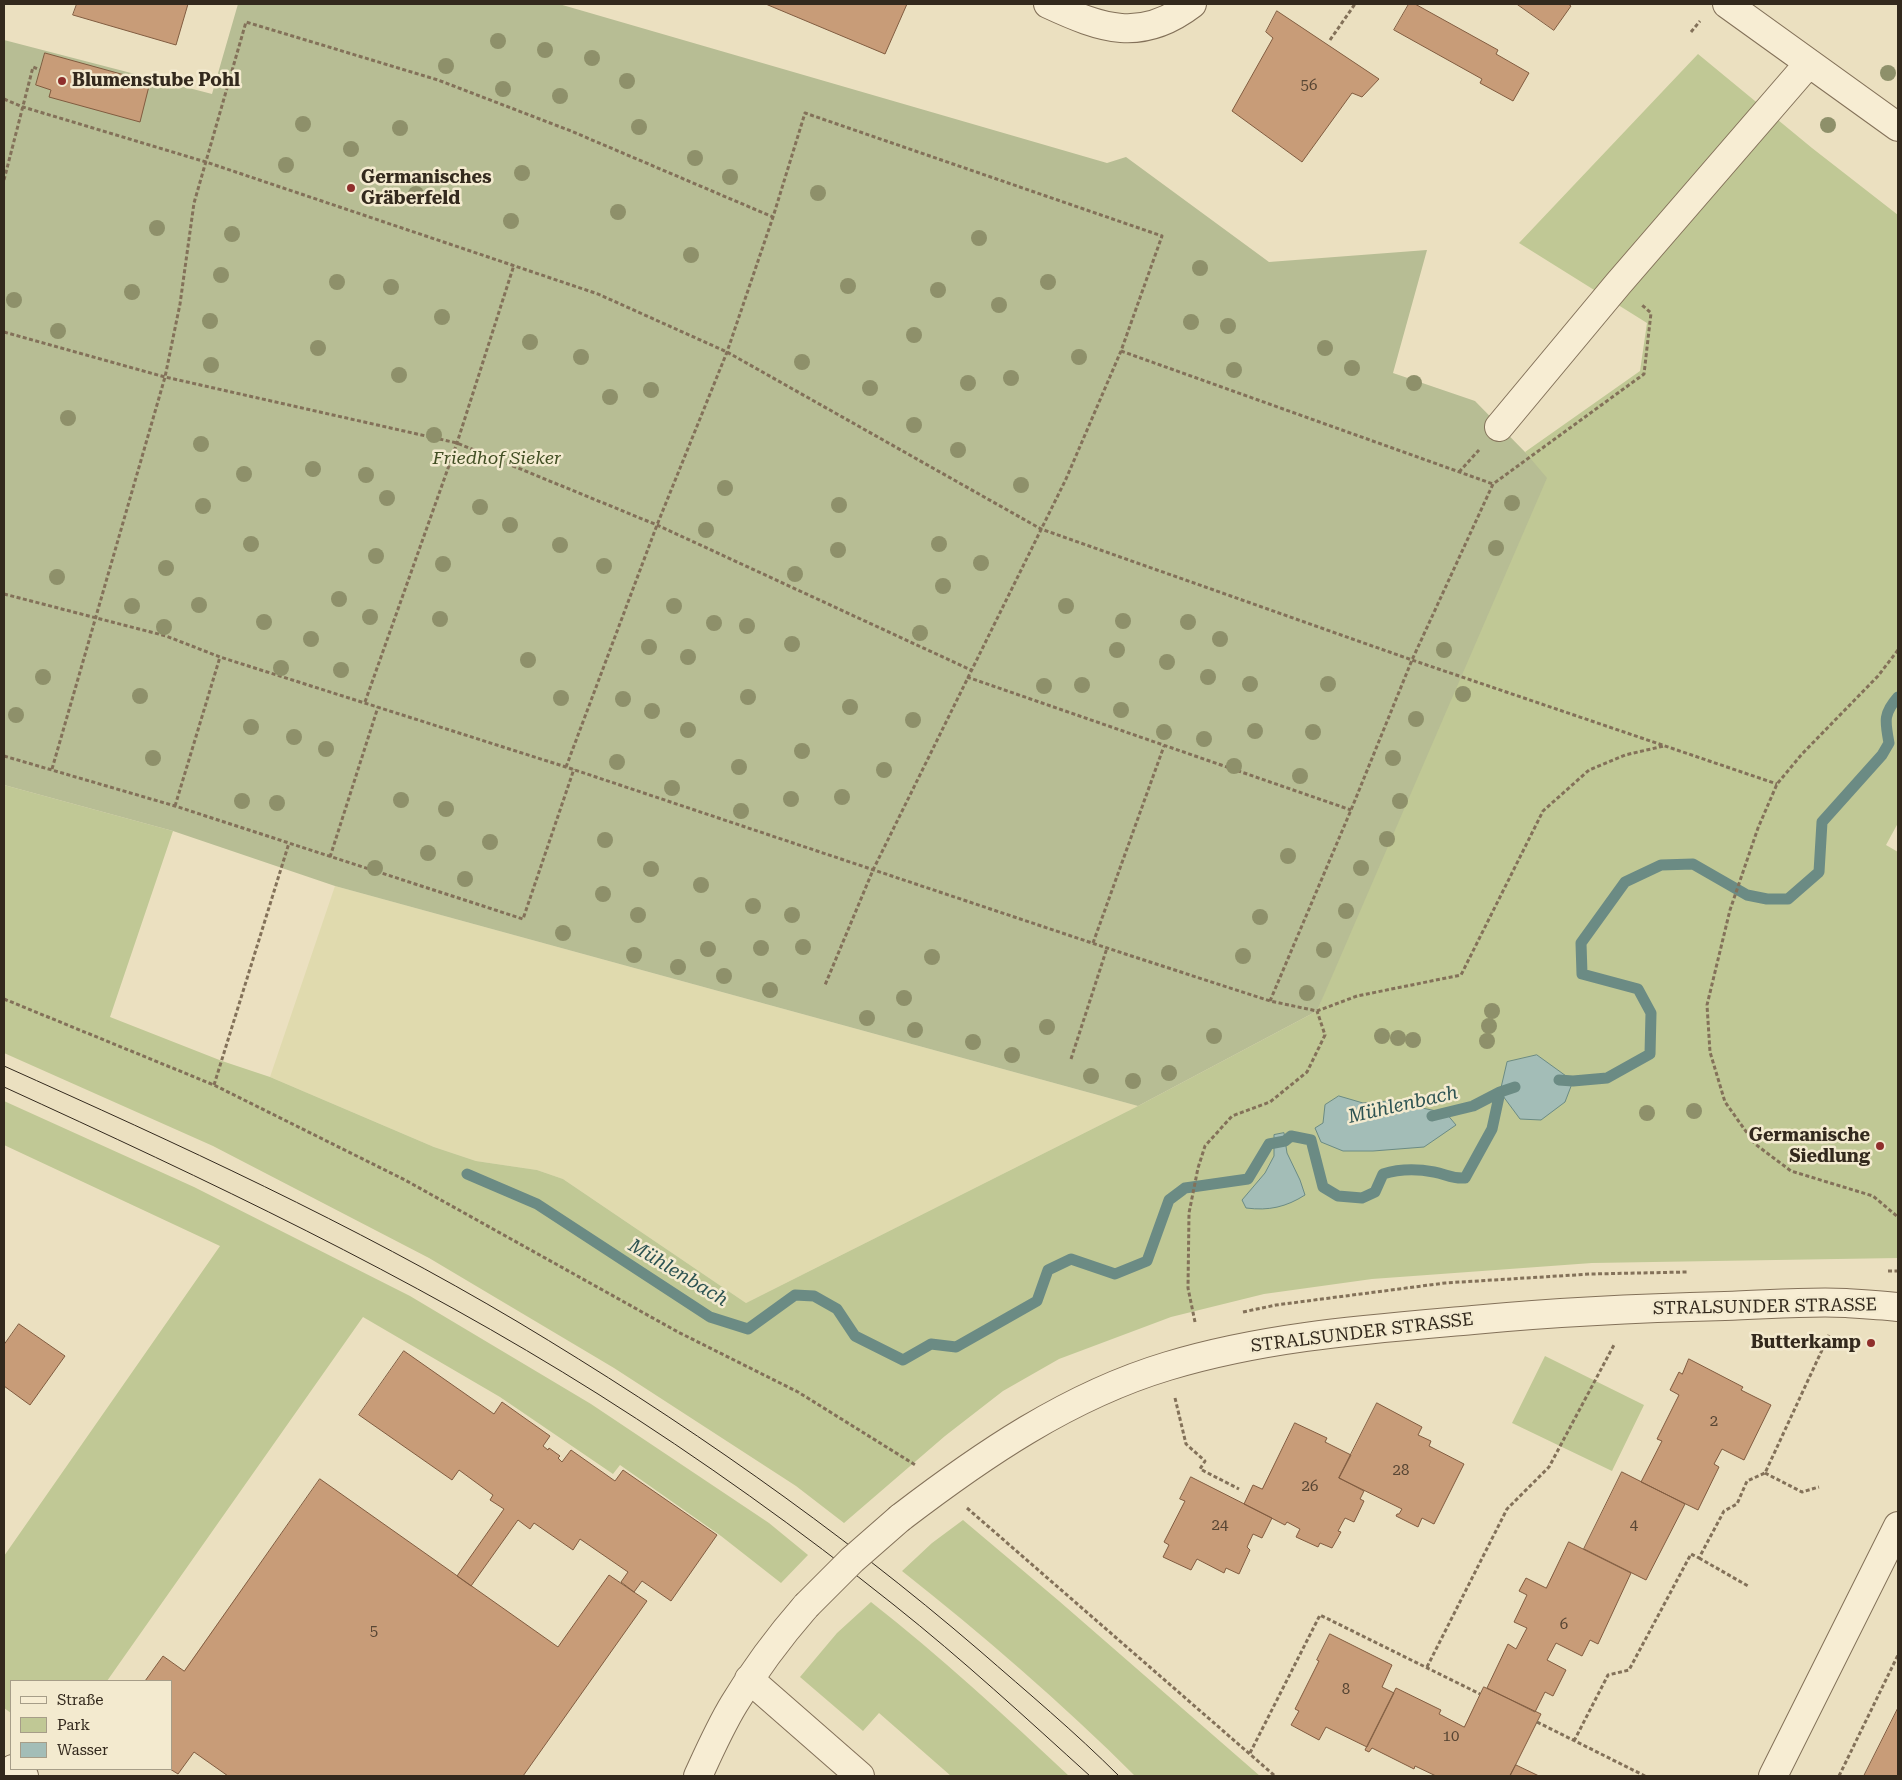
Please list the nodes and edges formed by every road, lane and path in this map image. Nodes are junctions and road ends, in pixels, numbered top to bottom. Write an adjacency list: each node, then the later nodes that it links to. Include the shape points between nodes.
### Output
1 (1048, 4): 2 (street, via 1083,20 1135,29 1161,23)
2 (1192, 4)
3 (1356, 4): 5 (path)
4 (1727, 4): 6 (street)
5 (1330, 40)
6 (1809, 63): 10 (street); 15 (street)
7 (40, 70): 9 (path, via 33,67)
8 (4, 99): 9 (path)
9 (23, 108): 11 (path); 12 (path)
10 (1898, 127)
11 (206, 162): 13 (path, via 246,22 438,80 571,131); 14 (path); 19 (path, via 194,203 180,304)
12 (4, 180)
13 (773, 216): 17 (path, via 805,112 1162,236); 18 (path)
14 (514, 265): 18 (path, via 598,294); 21 (path)
15 (1618, 284): 20 (street); 22 (path, via 1651,313 1644,374)
16 (4, 332): 19 (path)
17 (1121, 351): 22 (path); 24 (path)
18 (727, 352): 23 (path); 24 (path)
19 (165, 377): 21 (path); 26 (path)
20 (1499, 426)
21 (457, 443): 23 (path); 32 (path)
22 (1493, 484): 29 (path)
23 (657, 525): 30 (path); 37 (path)
24 (1042, 529): 29 (path); 30 (path)
25 (4, 594): 26 (path)
26 (96, 619): 28 (path, via 166,636); 38 (path)
27 (1898, 650): 40 (path, via 1878,676)
28 (220, 657): 32 (path); 41 (path)
29 (1412, 660): 35 (path); 42 (path)
30 (971, 670): 31 (path)
31 (968, 676): 34 (path); 45 (path)
32 (364, 702): 33 (path)
33 (378, 706): 37 (path); 44 (path)
34 (1164, 746): 42 (path); 46 (path)
35 (1666, 746): 40 (path); 51 (path, via 1625,755 1590,770 1543,810 1461,975 1357,996)
36 (4, 756): 38 (path)
37 (566, 767): 39 (path)
38 (52, 769): 41 (path)
39 (574, 770): 44 (path, via 523,919); 45 (path)
40 (1776, 784): 54 (path, via 1730,910 1707,1005 1710,1052 1725,1102 1755,1144 1791,1171 1873,1196)
41 (175, 806): 43 (path)
42 (1351, 810): 50 (path)
43 (289, 843): 44 (path); 53 (path)
44 (330, 857)
45 (873, 870): 46 (path); 48 (path)
46 (1093, 944): 47 (path)
47 (1107, 948): 50 (path); 52 (path)
48 (825, 986)
49 (4, 999): 53 (path)
50 (1270, 1001): 51 (path)
51 (1317, 1012): 56 (path, via 1325,1035 1307,1072 1270,1102 1232,1116 1205,1146 1190,1213 1188,1288)
52 (1071, 1059)
53 (214, 1085): 60 (path, via 405,1180 678,1332 798,1392)
54 (1898, 1217)
55 (1898, 1307): 59 (street, STRALSUNDER STRASSE, via 1844,1303 1547,1313 1287,1338)
56 (1195, 1322)
57 (1831, 1330): 61 (path)
58 (1617, 1340): 69 (path, via 1549,1467 1507,1509)
59 (1167, 1366): 63 (path, via 1186,1444 1204,1462 1200,1470); 70 (street, STRALSUNDER STRASSE, bridge, via 1104,1390 1043,1420 963,1470 852,1560 782,1633)
60 (923, 1470)
61 (1765, 1472): 62 (path, via 1802,1492); 66 (path, via 1747,1481 1736,1504 1724,1511)
62 (1820, 1487)
63 (1239, 1488)
64 (963, 1504): 74 (path)
65 (1898, 1526): 79 (street)
66 (1700, 1558): 67 (path); 73 (path, via 1691,1554 1629,1670 1608,1675)
67 (1748, 1586)
68 (1898, 1655): 80 (path)
69 (1427, 1667): 71 (path); 74 (path, via 1320,1615)
70 (749, 1679): 75 (street, STRALSUNDER STRASSE); 76 (street)
71 (1480, 1694)
72 (1537, 1722): 73 (path)
73 (1574, 1741): 78 (path)
74 (1250, 1753): 77 (path)
75 (698, 1776)
76 (860, 1776)
77 (1275, 1776)
78 (1645, 1776)
79 (1773, 1776)
80 (1839, 1776)

